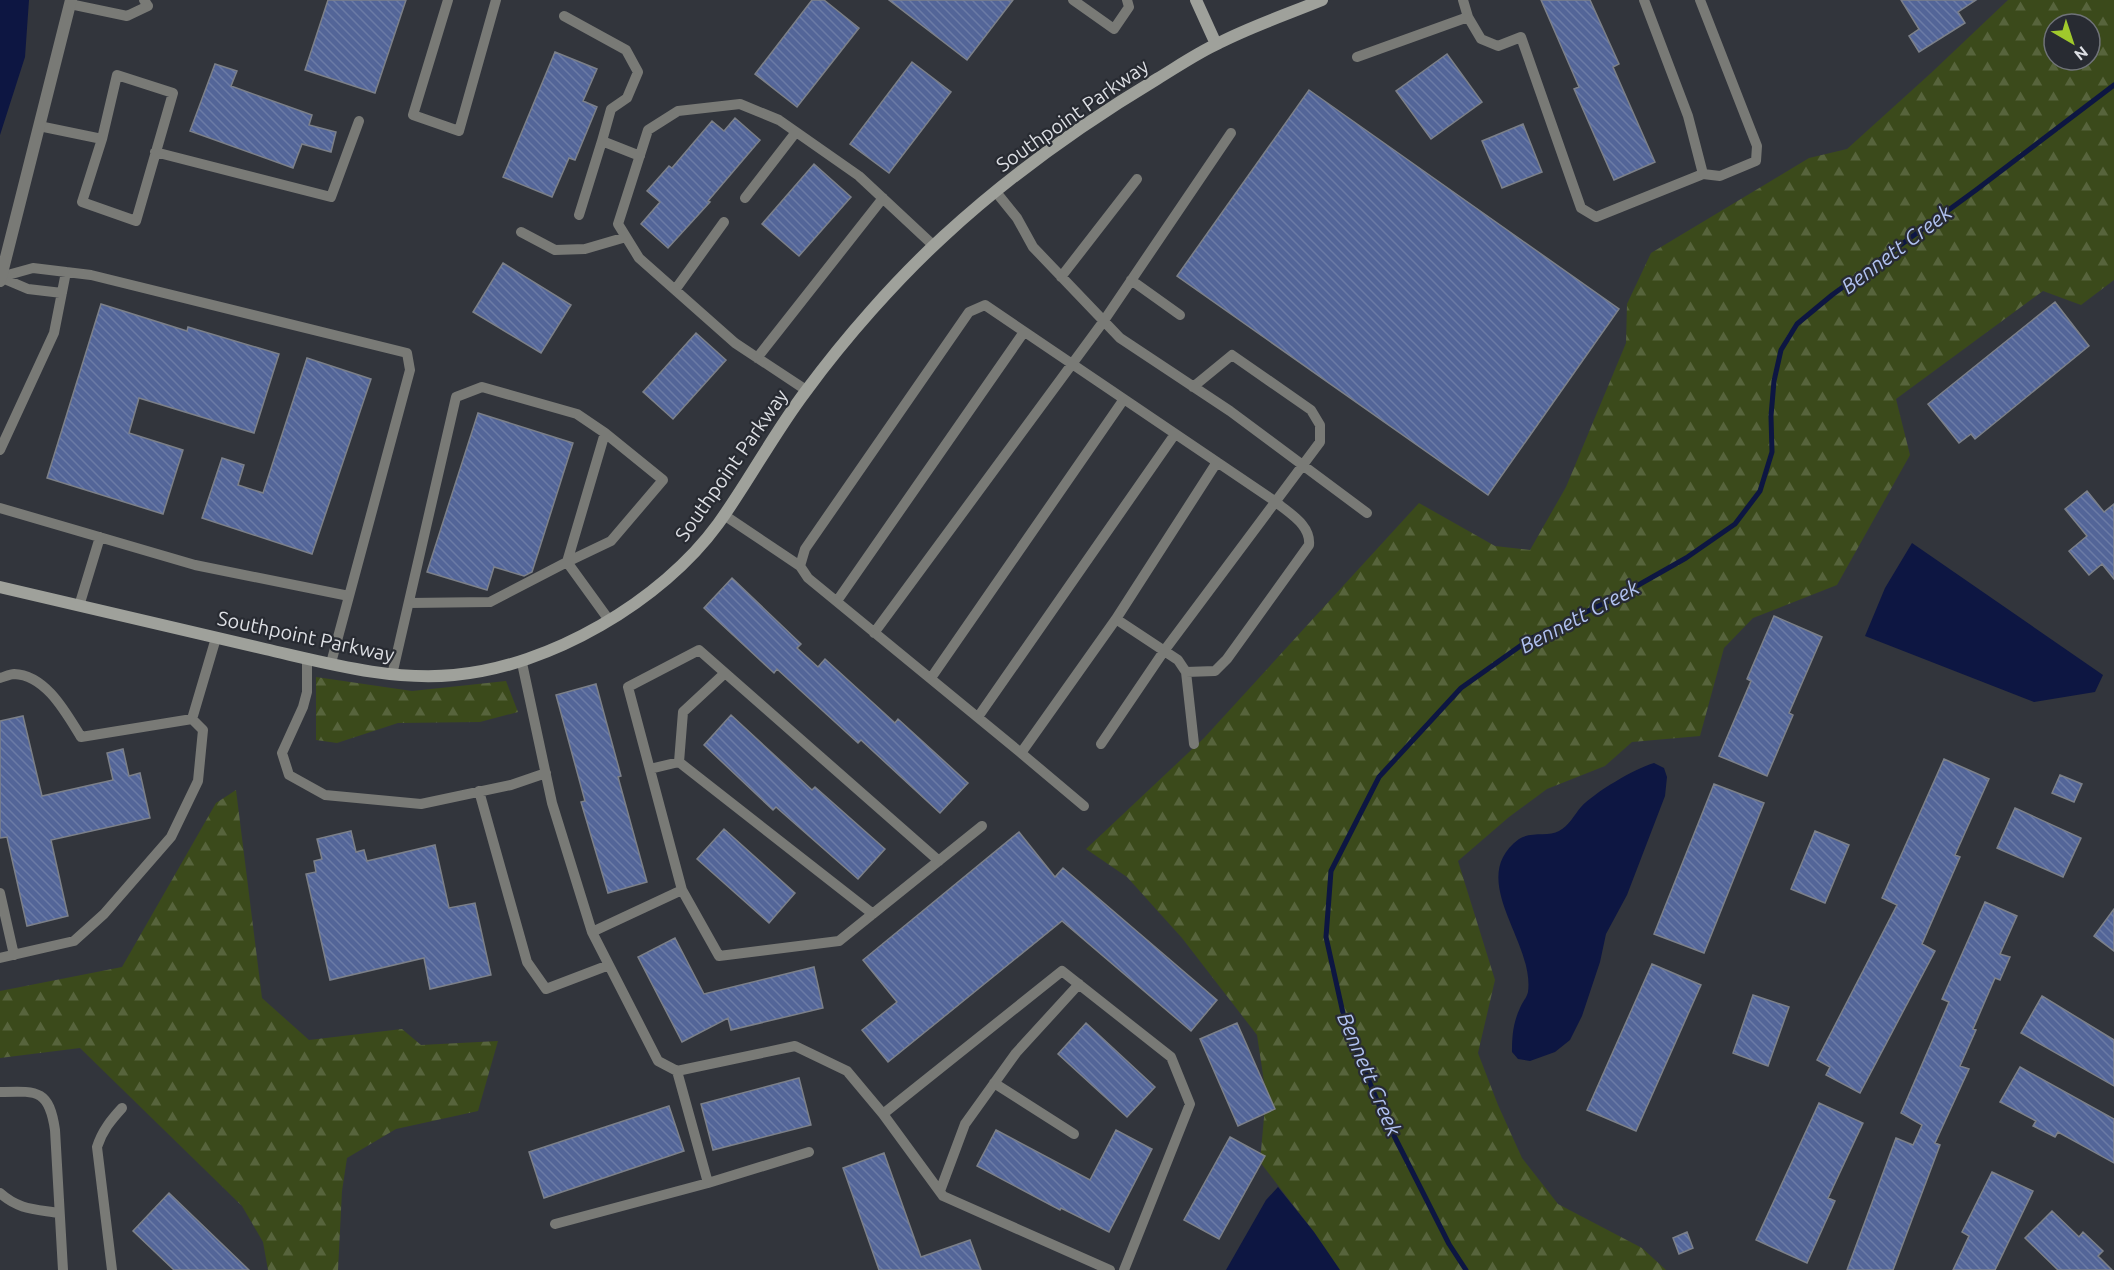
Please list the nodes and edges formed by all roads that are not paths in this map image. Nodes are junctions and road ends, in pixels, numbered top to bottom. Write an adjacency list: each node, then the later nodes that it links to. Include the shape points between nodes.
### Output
1 (447, 0): 2 (lane, via 413,115 459,131)
2 (496, 0)
3 (1073, 0): 4 (lane, via 1114,29 1129,7)
4 (1127, 0)
5 (1196, 0): 14 (main road)
6 (1322, 0): 14 (main road, Southpoint Parkway)
7 (1463, 0): 13 (lane)
8 (1644, 0): 24 (lane, via 1688,116)
9 (1700, 0): 24 (lane, via 1757,146 1756,161 1720,176)
10 (70, 2): 11 (lane, via 127,16); 17 (street)
11 (147, 2)
12 (564, 16): 21 (lane, via 626,50 638,72 627,98 611,109)
13 (1468, 17): 15 (lane); 24 (lane, via 1481,39 1498,46 1521,37 1581,208 1596,217)
14 (1216, 44): 26 (main road, Southpoint Parkway, via 1110,107)
15 (1357, 57)
16 (359, 121): 22 (lane, via 332,197)
17 (39, 126): 20 (lane); 36 (street)
18 (796, 132): 23 (lane, via 779,120 740,104 678,111 648,130); 27 (lane); 28 (lane, via 860,176)
19 (1231, 133): 37 (lane)
20 (102, 139): 22 (lane, via 117,75 173,93); 22 (lane, via 82,202 136,220)
21 (602, 141): 23 (lane); 29 (lane)
22 (155, 152)
23 (640, 156): 32 (lane, via 618,225)
24 (1702, 174)
25 (1137, 179): 35 (lane)
26 (996, 192): 33 (main road, Southpoint Parkway); 35 (lane, via 1034,247)
27 (745, 198)
28 (883, 198): 33 (lane); 43 (lane)
29 (579, 215)
30 (724, 222): 38 (lane)
31 (522, 232): 32 (lane, via 555,250 585,249)
32 (626, 237): 38 (lane, via 639,258)
33 (934, 246): 46 (main road, Southpoint Parkway)
34 (66, 272): 36 (lane, via 33,268); 39 (lane); 61 (lane, via 91,274 407,353 410,370)
35 (1061, 277): 41 (lane)
36 (0, 279): 39 (lane, via 28,289)
37 (1131, 280): 40 (lane); 41 (lane)
38 (675, 290): 43 (lane)
39 (62, 293): 50 (lane, via 54,333)
40 (1180, 315)
41 (1103, 322): 44 (lane); 45 (lane, via 1120,338)
42 (1023, 332): 44 (lane); 59 (lane, via 986,305 969,312 805,549); 62 (lane)
43 (757, 358): 46 (lane)
44 (1071, 365): 47 (lane); 67 (lane)
45 (1193, 387): 52 (lane); 52 (lane, via 1232,356 1311,410 1320,425 1320,442)
46 (806, 390): 56 (main road, Southpoint Parkway)
47 (1124, 399): 49 (lane); 77 (lane)
48 (605, 434): 58 (lane); 58 (lane, via 663,480 611,541); 63 (lane, via 578,414 482,387 456,396)
49 (1175, 434): 51 (lane); 78 (lane)
50 (0, 450)
51 (1217, 462): 53 (lane); 65 (lane)
52 (1303, 465): 53 (lane); 55 (lane)
53 (1276, 502): 69 (lane); 73 (lane, via 1306,529 1309,545 1227,659 1215,671)
54 (0, 508): 57 (lane)
55 (1367, 513)
56 (724, 515): 59 (lane); 66 (main road, Southpoint Parkway, via 674,573)
57 (100, 537): 61 (lane, via 195,565); 64 (lane)
58 (567, 562): 63 (lane, via 490,602); 66 (lane)
59 (800, 566): 62 (lane, via 808,578)
60 (0, 587): 64 (main road, Southpoint Parkway)
61 (350, 596): 71 (lane)
62 (837, 601): 67 (lane)
63 (409, 603): 75 (lane)
64 (79, 606): 68 (main road, Southpoint Parkway)
65 (1116, 619): 69 (lane); 82 (lane)
66 (609, 620): 72 (main road, Southpoint Parkway)
67 (874, 633): 77 (lane)
68 (216, 638): 70 (main road, Southpoint Parkway); 79 (lane)
69 (1164, 651): 73 (lane, via 1178,660); 80 (lane)
70 (307, 658): 71 (main road, Southpoint Parkway); 86 (lane, via 307,692 282,753 289,775 325,795 421,804)
71 (331, 663): 75 (main road, Southpoint Parkway)
72 (522, 663): 75 (main road, Southpoint Parkway, via 460,675); 85 (lane)
73 (1186, 672): 81 (lane)
74 (725, 673): 83 (lane, via 683,712); 84 (lane, via 699,650 628,687); 89 (lane)
75 (392, 675)
76 (0, 678): 79 (lane, via 14,674 38,681 63,709 81,738)
77 (931, 678): 78 (lane)
78 (978, 717): 82 (lane)
79 (192, 719): 94 (lane, via 203,730 198,781 171,837 104,914 74,941)
80 (1101, 744)
81 (1194, 744)
82 (1021, 753): 87 (lane)
83 (679, 762): 84 (lane); 92 (lane)
84 (650, 770): 90 (lane)
85 (546, 773): 86 (lane); 93 (lane)
86 (479, 791): 96 (lane, via 527,962 546,989)
87 (1084, 806)
88 (982, 826): 89 (lane)
89 (939, 861): 92 (lane)
90 (682, 890): 92 (lane, via 719,956 839,941); 93 (lane)
91 (0, 893): 94 (lane)
92 (873, 914)
93 (592, 932): 96 (lane)
94 (14, 955): 95 (lane)
95 (0, 958)
96 (609, 965): 98 (lane, via 658,1060)
97 (1079, 984): 99 (lane); 102 (lane, via 1062,970); 113 (lane, via 1171,1057 1190,1104)
98 (677, 1071): 102 (lane, via 795,1046 847,1071); 105 (lane)
99 (994, 1083): 103 (lane); 106 (lane, via 965,1124)
100 (0, 1092): 108 (lane, via 40,1095 47,1101 55,1130)
101 (122, 1108): 111 (lane, via 105,1128 97,1147)
102 (883, 1114): 106 (lane)
103 (1074, 1134)
104 (809, 1152): 105 (lane)
105 (708, 1183): 109 (lane)
106 (940, 1191): 112 (lane, via 943,1196)
107 (0, 1193): 108 (lane, via 23,1208)
108 (59, 1213): 110 (lane)
109 (555, 1224)
110 (63, 1270)
111 (112, 1270)
112 (1110, 1270)
113 (1124, 1270)

